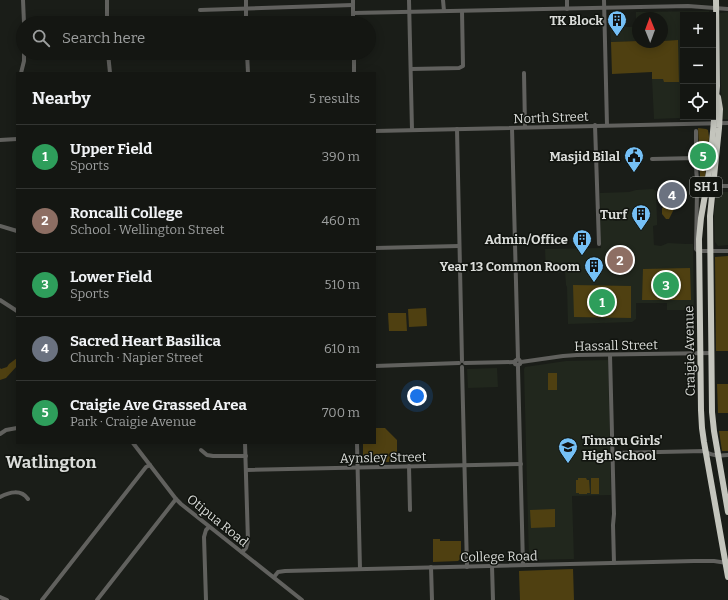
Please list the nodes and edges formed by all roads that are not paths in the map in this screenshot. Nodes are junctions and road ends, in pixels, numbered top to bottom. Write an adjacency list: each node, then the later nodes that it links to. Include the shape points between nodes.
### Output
1 (23, 0): 20 (street)
2 (107, 0): 21 (street)
3 (246, 0): 10 (street)
4 (409, 0): 18 (street)
5 (443, 0): 16 (street)
6 (567, 0): 14 (street)
7 (604, 0): 11 (street)
8 (716, 0): 12 (highway, SH 1)
9 (353, 2): 10 (street); 19 (street)
10 (246, 8): 15 (street); 22 (street)
11 (604, 8): 12 (street); 14 (street); 35 (street)
12 (717, 8): 13 (street); 33 (highway, SH 1, via 717,86 720,109)
13 (728, 8)
14 (567, 9): 17 (street)
15 (200, 10)
16 (444, 11): 17 (street); 18 (street)
17 (462, 11): 27 (street, via 463,66)
18 (409, 12): 19 (street); 27 (street)
19 (353, 13)
20 (24, 16)
21 (107, 16)
22 (246, 16)
23 (24, 60): 28 (street)
24 (109, 60): 29 (street)
25 (247, 60): 30 (street)
26 (354, 60): 31 (street)
27 (411, 69): 40 (street)
28 (21, 72)
29 (110, 72)
30 (248, 72)
31 (354, 72)
32 (524, 73): 37 (street)
33 (716, 123): 34 (street, North Street); 35 (street, North Street); 48 (highway, Craigie Avenue / SH 1)
34 (728, 123)
35 (607, 125): 36 (street, North Street)
36 (595, 126): 37 (street, North Street); 52 (street)
37 (524, 127): 38 (street, North Street)
38 (512, 128): 39 (street, North Street); 63 (street)
39 (457, 129): 40 (street, North Street); 53 (street)
40 (412, 130): 41 (street, North Street)
41 (376, 131)
42 (696, 131): 45 (street)
43 (16, 139): 44 (street)
44 (0, 140)
45 (696, 158): 46 (street); 47 (street)
46 (652, 159)
47 (699, 183): 48 (street); 55 (street, via 695,187 695,244)
48 (709, 186): 49 (street); 55 (highway, Craigie Avenue / SH 1, via 700,224); 56 (highway, Craigie Avenue / SH 1)
49 (728, 186)
50 (0, 226): 51 (street)
51 (16, 231)
52 (598, 244)
53 (459, 246): 54 (street); 64 (street)
54 (376, 248)
55 (698, 251): 56 (street); 60 (highway, Craigie Avenue / SH 1)
56 (710, 251): 57 (street); 61 (highway, Craigie Avenue / SH 1)
57 (728, 251)
58 (0, 300): 59 (street)
59 (16, 310)
60 (700, 353): 61 (street, Hassall Street); 62 (street, Hassall Street); 72 (highway, Craigie Avenue / SH 1, via 701,420)
61 (712, 353): 76 (highway, Craigie Avenue / SH 1, via 712,421)
62 (610, 355): 63 (street, Hassall Street, via 563,356); 73 (street)
63 (518, 362): 64 (street, Hassall Street); 78 (street)
64 (462, 364): 65 (street, Hassall Street); 79 (street)
65 (376, 366)
66 (16, 428): 67 (street)
67 (0, 434)
68 (135, 444): 77 (street, Otipua Road)
69 (246, 444): 75 (street)
70 (357, 444): 81 (street)
71 (201, 450): 75 (street, via 213,456)
72 (705, 451): 73 (street); 76 (street); 90 (highway, Craigie Avenue / SH 1)
73 (613, 453): 91 (street)
74 (728, 455): 76 (street)
75 (246, 456): 82 (street)
76 (718, 456): 87 (highway, Craigie Avenue / SH 1)
77 (150, 464): 85 (street, Otipua Road); 101 (street)
78 (520, 464): 79 (street, Aynsley Street); 92 (street)
79 (464, 465): 80 (street, Aynsley Street); 93 (street)
80 (409, 466): 81 (street, Aynsley Street); 86 (street)
81 (357, 468): 82 (street, Aynsley Street); 96 (street)
82 (246, 470): 89 (street, via 248,541)
83 (0, 497): 84 (street, via 16,492)
84 (28, 499)
85 (176, 499): 88 (street, Otipua Road); 102 (street)
86 (410, 510)
87 (728, 512)
88 (210, 527): 89 (street, Otipua Road); 103 (street, via 204,537)
89 (242, 552): 97 (street, Otipua Road)
90 (727, 562): 91 (street, College Road); 98 (highway, Craigie Avenue / SH 1)
91 (614, 563): 92 (street, College Road)
92 (523, 565): 94 (street, College Road)
93 (467, 566): 94 (street, College Road); 95 (street, College Road)
94 (492, 566): 106 (street)
95 (431, 567): 96 (street, College Road); 105 (street)
96 (360, 569): 97 (street, College Road, via 282,571)
97 (274, 577): 104 (street, Otipua Road)
98 (728, 577)
99 (0, 597): 100 (street)
100 (7, 600)
101 (42, 600)
102 (97, 600)
103 (206, 600)
104 (302, 600)
105 (432, 600)
106 (493, 600)

